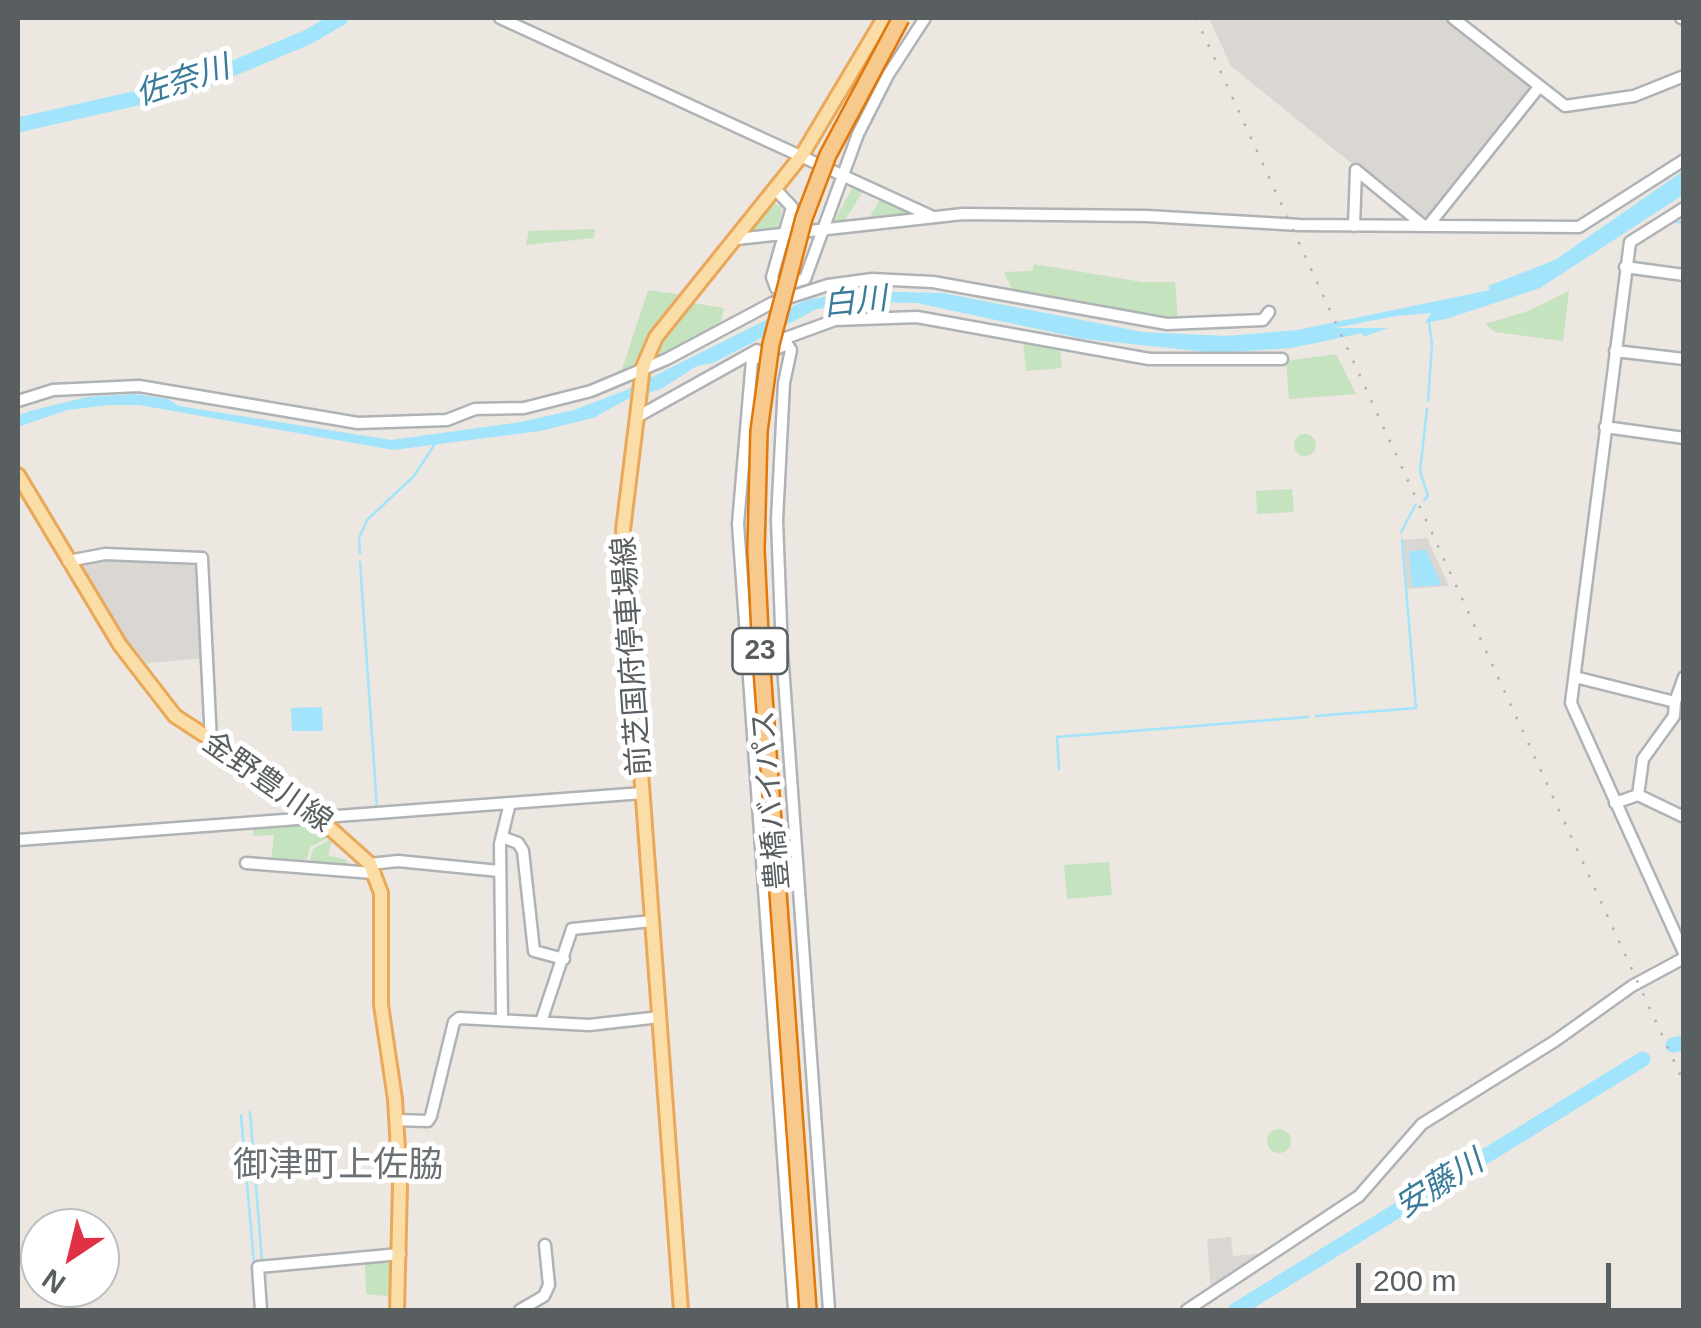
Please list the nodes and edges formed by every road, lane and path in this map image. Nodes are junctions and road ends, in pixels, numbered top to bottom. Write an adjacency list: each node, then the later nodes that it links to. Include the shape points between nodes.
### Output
1 (500, 18): 8 (street)
2 (884, 18): 8 (main road, 前芝国府停車場線)
3 (898, 18): 71 (highway, 豊橋バイパス / 23, bridge, via 828,155 804,218 772,344 760,431 760,655)
4 (925, 18): 10 (street, via 877,96)
5 (1453, 18): 7 (street)
6 (1684, 76): 7 (street, via 1634,96 1572,107)
7 (1539, 87): 15 (street)
8 (802, 155): 10 (street); 11 (main road, 前芝国府停車場線)
9 (1684, 160): 15 (street, via 1579,227)
10 (841, 174): 13 (street); 16 (street)
11 (776, 190): 17 (street, via 792,207); 18 (main road, 前芝国府停車場線)
12 (1684, 208): 19 (street, via 1630,242)
13 (933, 217): 14 (street, via 1147,216); 16 (street)
14 (1354, 226): 15 (street); 15 (street, via 1356,170)
15 (1426, 226)
16 (819, 230): 17 (street); 17 (street, via 805,279 776,288 772,277)
17 (785, 234): 18 (street)
18 (736, 239): 25 (main road, 前芝国府停車場線, via 656,337)
19 (1625, 267): 20 (street); 22 (street)
20 (1684, 275)
21 (1269, 312): 25 (street, via 1263,320 1167,324 934,282 872,279 772,303)
22 (1616, 350): 23 (street); 30 (street)
23 (1684, 359)
24 (1282, 360): 29 (street, via 1148,359 917,316 873,316 788,334)
25 (642, 369): 28 (street, via 524,408 475,408 447,420 395,425 139,386 69,388); 29 (main road, 前芝国府停車場線)
26 (784, 383): 27 (street); 27 (street, via 787,344 752,360); 33 (street)
27 (748, 386): 34 (street)
28 (18, 401)
29 (638, 414): 44 (main road, 前芝国府停車場線, via 623,530)
30 (1606, 427): 31 (street); 38 (street)
31 (1684, 438)
32 (18, 475): 35 (main road, 金野豊川線)
33 (777, 520): 34 (street); 36 (street)
34 (738, 524): 37 (street)
35 (68, 561): 41 (main road, 金野豊川線, via 146,682 175,716); 41 (street, via 105,554 202,558)
36 (782, 650): 37 (street); 42 (street)
37 (744, 652): 43 (street)
38 (1575, 676): 40 (street); 47 (street, via 1573,710)
39 (1684, 677): 40 (street)
40 (1675, 702): 45 (street, via 1674,716 1643,759)
41 (211, 742): 48 (main road, 金野豊川線)
42 (792, 781): 43 (street); 58 (street)
43 (755, 785): 59 (street)
44 (642, 793): 46 (street); 55 (main road, 前芝国府停車場線)
45 (1638, 795): 47 (street); 49 (street)
46 (510, 803): 48 (street); 50 (street)
47 (1615, 803): 56 (street)
48 (321, 818): 51 (street); 53 (main road, 金野豊川線)
49 (1684, 818)
50 (502, 837): 54 (street); 57 (street, via 523,851 534,950)
51 (18, 840)
52 (246, 863): 53 (street)
53 (371, 868): 54 (street, via 398,861); 63 (main road, via 380,893 384,1045)
54 (499, 871): 61 (street)
55 (652, 921): 57 (street, via 572,929); 60 (main road, 前芝国府停車場線)
56 (1684, 956): 73 (street, via 1422,1124 1359,1196)
57 (564, 959): 62 (street)
58 (807, 1006): 59 (street); 72 (street)
59 (773, 1008): 70 (street)
60 (660, 1018): 62 (street); 69 (main road, 前芝国府停車場線)
61 (502, 1020): 62 (street); 63 (street, via 454,1022 432,1116)
62 (541, 1022)
63 (396, 1120): 65 (main road)
64 (546, 1245): 68 (street, via 544,1296)
65 (400, 1254): 66 (street, via 258,1266); 67 (main road)
66 (261, 1310)
67 (397, 1310)
68 (520, 1310)
69 (681, 1310)
70 (794, 1310)
71 (805, 1310)
72 (829, 1310)
73 (1187, 1310)

